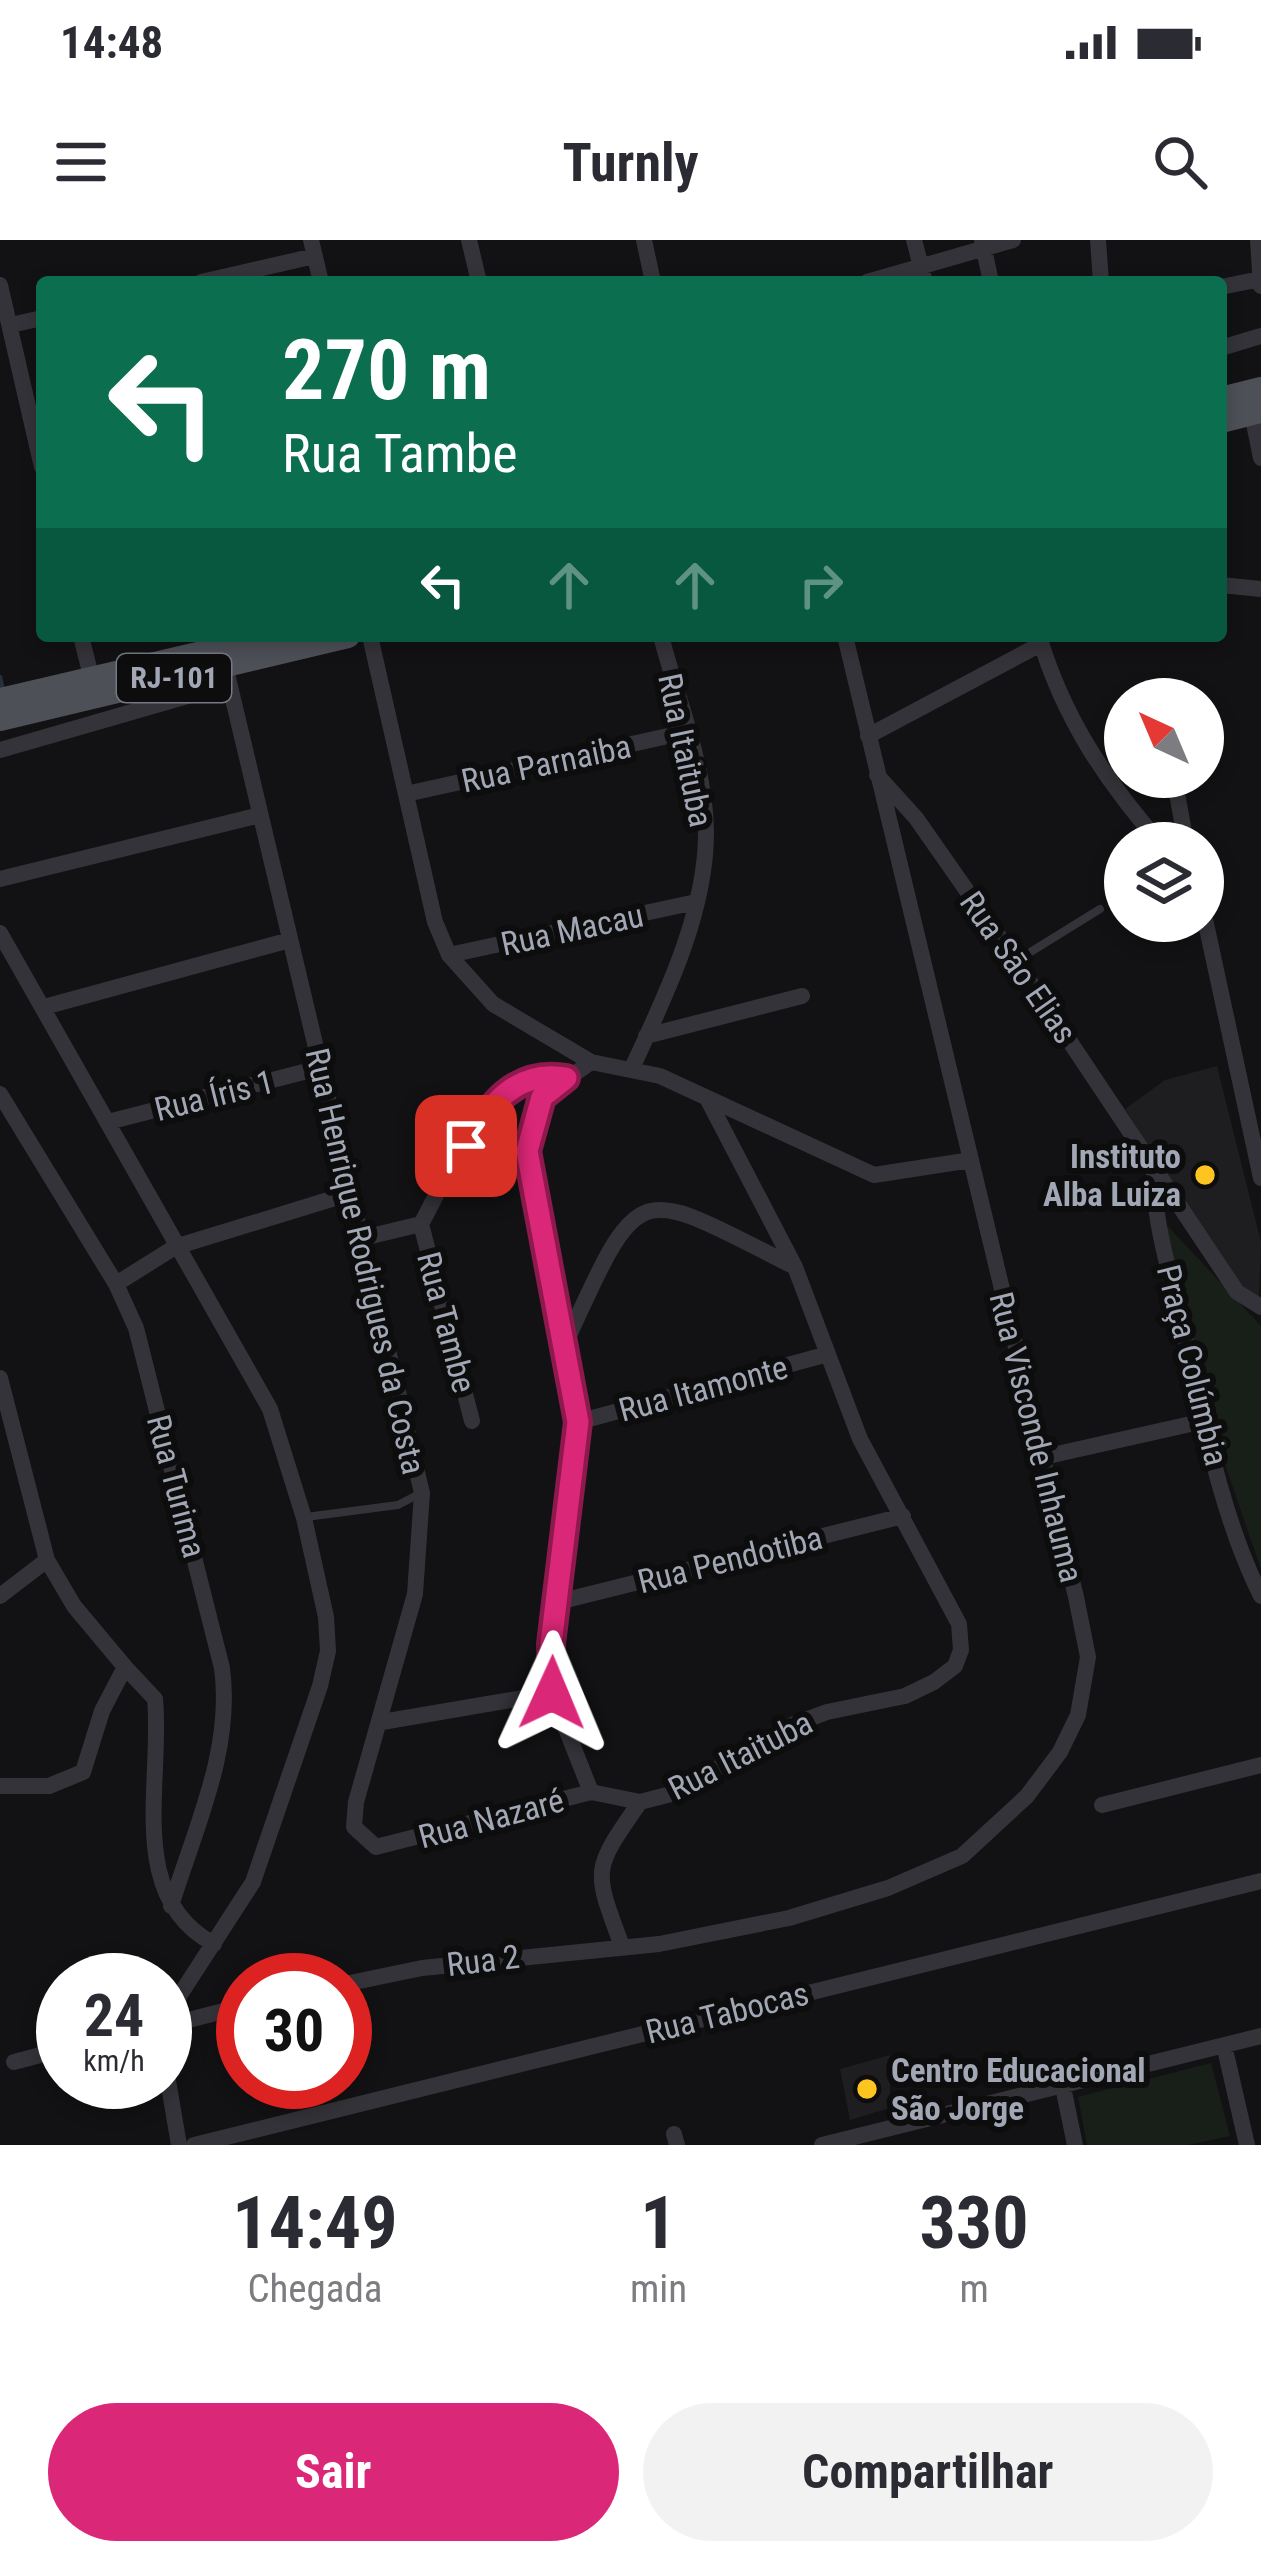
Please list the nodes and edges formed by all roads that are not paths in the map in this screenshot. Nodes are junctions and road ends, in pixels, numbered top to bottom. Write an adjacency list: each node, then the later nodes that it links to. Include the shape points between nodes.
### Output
1 (470, 240): 11 (street)
2 (644, 240): 12 (street)
3 (914, 240): 9 (street)
4 (1013, 240): 7 (street)
5 (1098, 240): 14 (street)
6 (1258, 240): 15 (street)
7 (982, 243): 9 (street); 13 (street)
8 (313, 248): 10 (street)
9 (923, 273)
10 (221, 276)
11 (478, 276)
12 (652, 276)
13 (990, 276)
14 (1101, 276)
15 (1260, 282): 17 (street)
16 (0, 285): 19 (street)
17 (1227, 286)
18 (36, 319): 19 (street)
19 (11, 325): 25 (street)
20 (1261, 336): 21 (street)
21 (1227, 346)
22 (1261, 389): 23 (main road)
23 (1227, 398)
24 (1256, 412): 26 (street)
25 (36, 440)
26 (1261, 458)
27 (1227, 586): 28 (street)
28 (1261, 589)
29 (82, 642): 38 (street)
30 (265, 642): 37 (main road, RJ-101)
31 (324, 642): 37 (main road, RJ-101)
32 (371, 642): 45 (street)
33 (664, 642): 41 (street, Rua Itaituba)
34 (845, 642): 42 (street, Rua Visconde Inhauma)
35 (1036, 642): 42 (street)
36 (1041, 642): 47 (street, via 1063,706)
37 (225, 667): 38 (main road, RJ-101); 40 (main road, RJ-101); 43 (street); 46 (street, Rua Henrique Rodrigues da Costa)
38 (92, 680): 39 (main road, RJ-101)
39 (0, 700)
40 (0, 719)
41 (686, 732): 45 (street, Rua Parnaiba); 49 (street, Rua Itaituba, via 706,830)
42 (868, 736): 44 (street, Rua Visconde Inhauma)
43 (0, 750)
44 (877, 774): 55 (street, Rua Sāo Elias); 67 (street, Rua Visconde Inhauma)
45 (406, 794): 54 (street)
46 (260, 815): 48 (street); 52 (street, Rua Henrique Rodrigues da Costa)
47 (1143, 822)
48 (0, 879)
49 (696, 902): 54 (street, Rua Macau); 58 (street, Rua Itaituba)
50 (1100, 909): 55 (lane)
51 (0, 933): 57 (street)
52 (290, 940): 57 (street); 60 (street, Rua Henrique Rodrigues da Costa)
53 (1211, 942): 66 (street)
54 (448, 955): 59 (street, via 493,1004)
55 (1016, 961): 68 (street, Rua Sāo Elias)
56 (802, 996): 58 (street)
57 (44, 1007): 65 (street)
58 (646, 1036): 61 (street, Rua Itaituba)
59 (591, 1062): 61 (street); 62 (street)
60 (319, 1067): 65 (street, Rua Íris 1); 70 (street, Rua Henrique Rodrigues da Costa)
61 (632, 1068): 64 (street)
62 (566, 1078): 71 (street, Rua Tambe, via 534,1076 496,1100); 77 (street, via 542,1097 527,1151)
63 (0, 1094): 75 (street, Rua Turima)
64 (708, 1100): 67 (street, via 874,1175); 74 (street, Rua Itaituba)
65 (108, 1122): 73 (street)
66 (1254, 1126): 69 (street)
67 (970, 1160): 83 (street, Rua Visconde Inhauma)
68 (1154, 1165): 76 (street, Praça Colúmbia, via 1237,1292); 80 (street, Praça Colúmbia, via 1156,1211)
69 (1261, 1178)
70 (351, 1193): 72 (street, Rua Henrique Rodrigues da Costa); 73 (street)
71 (421, 1224): 72 (street, Rua Tambe); 81 (street, Rua Tambe)
72 (363, 1238): 84 (street, Rua Henrique Rodrigues da Costa)
73 (176, 1247): 75 (street); 86 (street, via 270,1409)
74 (795, 1267): 77 (street, via 674,1208 638,1214 612,1241); 78 (street, Rua Itaituba)
75 (116, 1284): 101 (street, Rua Turima, via 136,1328 206,1594 227,1707)
76 (1261, 1307)
77 (566, 1343): 82 (street)
78 (828, 1354): 82 (street, Rua Itamonte); 85 (street, Rua Itaituba, via 860,1439)
79 (0, 1378): 87 (street)
80 (1204, 1420): 83 (street); 89 (street, Praça Colúmbia)
81 (472, 1421)
82 (578, 1422): 90 (street)
83 (1039, 1458): 103 (street, Rua Visconde Inhauma, via 1088,1657 1078,1715 1027,1796 962,1856 888,1888 789,1918)
84 (422, 1493): 86 (lane, via 398,1505); 93 (street, Rua Henrique Rodrigues da Costa, via 415,1594)
85 (903, 1516): 90 (street, Rua Pendotiba); 97 (street, Rua Itaituba, via 959,1624 955,1666 905,1696 784,1728 679,1792)
86 (304, 1518): 102 (street, via 328,1651 253,1882)
87 (47, 1560): 88 (street); 91 (street)
88 (0, 1596)
89 (1261, 1596)
90 (558, 1602): 92 (street)
91 (125, 1666): 95 (street, via 101,1711 90,1760 72,1781); 101 (street, via 154,1699 157,1876)
92 (552, 1693): 93 (street); 96 (street)
93 (382, 1722): 99 (street, Rua Henrique Rodrigues da Costa, via 354,1827 376,1847)
94 (1261, 1765): 98 (street)
95 (0, 1786)
96 (591, 1792): 97 (street, Rua Itaituba); 99 (street, Rua Nazaré)
97 (640, 1802): 103 (street, via 598,1875)
98 (1102, 1804)
99 (391, 1844)
100 (1261, 1881): 112 (street, Rua Tabocas)
101 (170, 1906): 102 (street)
102 (214, 1944): 105 (street)
103 (622, 1946): 104 (street, Rua 2)
104 (372, 1978)
105 (192, 1979)
106 (1261, 2036): 107 (street)
107 (1224, 2045): 110 (street); 117 (street)
108 (36, 2056): 109 (street)
109 (14, 2062)
110 (1063, 2087): 115 (street); 116 (street)
111 (173, 2109): 113 (street)
112 (224, 2141): 114 (street, Rua Tabocas)
113 (179, 2145)
114 (194, 2145)
115 (821, 2145)
116 (1075, 2145)
117 (1247, 2145)

